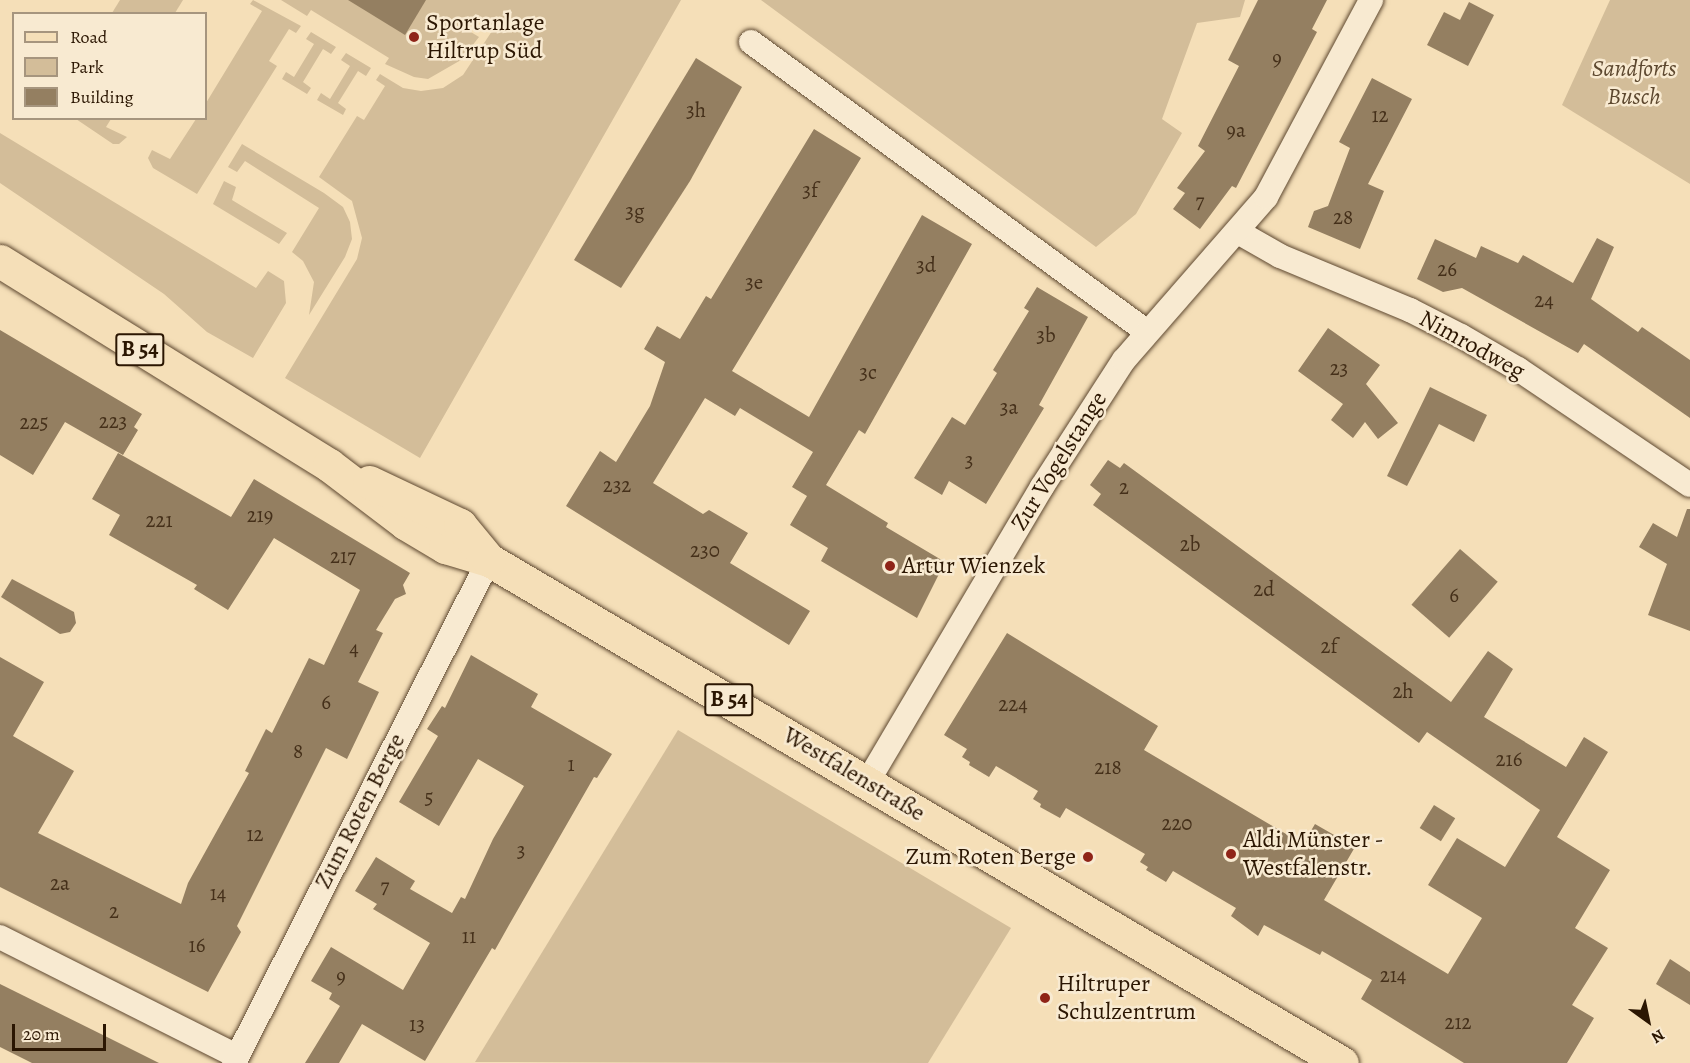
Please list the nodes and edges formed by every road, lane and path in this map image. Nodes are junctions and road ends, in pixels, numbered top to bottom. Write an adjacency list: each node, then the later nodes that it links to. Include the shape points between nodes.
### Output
1 (1371, 0): 3 (street, Zur Vogelstange, via 1266,197)
2 (751, 42): 5 (street)
3 (1238, 232): 5 (street, Zur Vogelstange); 6 (street, Nimrodweg, via 1280,256 1410,310 1461,336 1518,369)
4 (0, 261): 7 (main road, Westfalenstraße / B 54, via 329,465 417,501 460,525)
5 (1147, 332): 8 (street, Zur Vogelstange, via 1102,393 1036,496 979,599)
6 (1690, 485)
7 (489, 560): 8 (main road, Westfalenstraße / B 54); 10 (street, Zum Roten Berge)
8 (868, 781): 11 (main road, Westfalenstraße / B 54)
9 (0, 937): 10 (street)
10 (236, 1060)
11 (1342, 1063)

